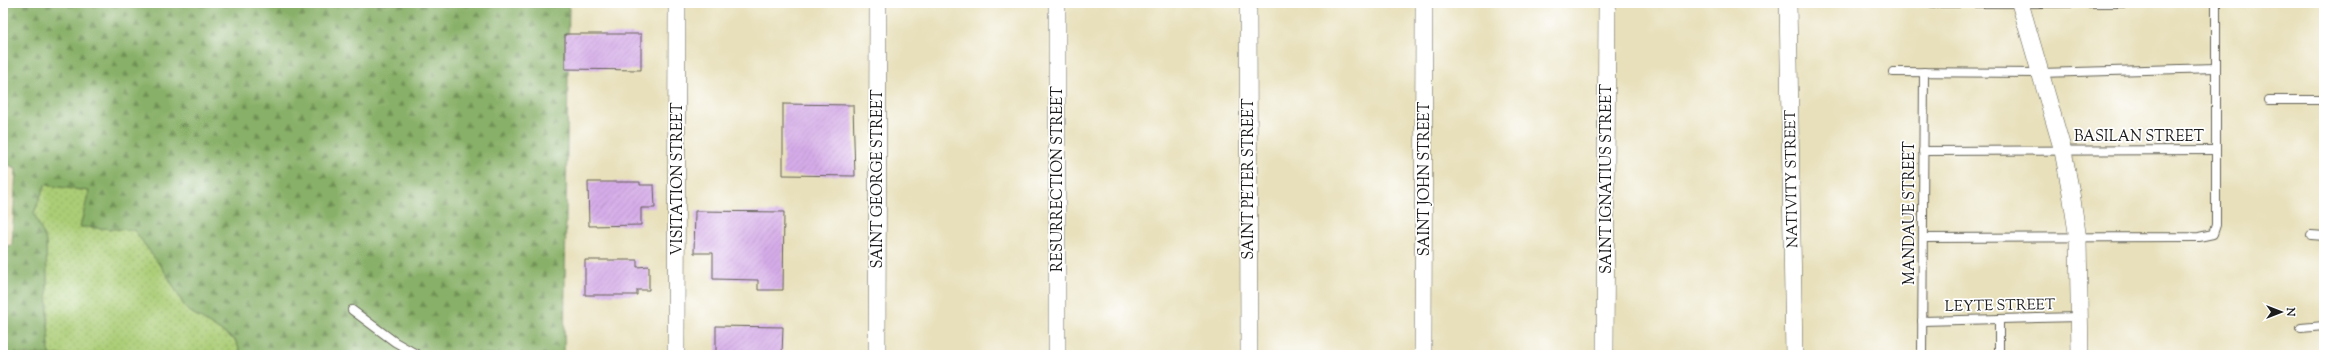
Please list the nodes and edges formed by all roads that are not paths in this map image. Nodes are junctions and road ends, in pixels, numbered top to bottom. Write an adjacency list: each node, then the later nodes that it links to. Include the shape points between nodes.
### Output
1 (677, 3): 32 (street, VISITATION STREET)
2 (878, 3): 33 (street, SAINT GEORGE STREET)
3 (1057, 3): 34 (street, RESURRECTION STREET)
4 (1248, 3): 35 (street, SAINT PETER STREET)
5 (1424, 3): 36 (street, SAINT JOHN STREET)
6 (1607, 3): 37 (street, SAINT IGNATIUS STREET)
7 (1788, 3): 38 (street, NATIVITY STREET)
8 (1932, 3): 11 (lane)
9 (2133, 3): 11 (lane)
10 (2216, 3): 12 (lane)
11 (2021, 4): 15 (street)
12 (2216, 68): 15 (lane); 18 (lane)
13 (1893, 72): 14 (lane)
14 (1924, 72): 15 (lane); 19 (lane, MANDAUE STREET)
15 (2040, 73): 20 (street)
16 (2269, 100): 17 (lane)
17 (2324, 100)
18 (2216, 150): 20 (lane, BASILAN STREET); 24 (lane, via 2216,225 2213,234 2199,237)
19 (1923, 151): 20 (lane, BASILAN STREET); 23 (lane, MANDAUE STREET)
20 (2063, 151): 24 (street)
21 (2311, 236): 22 (lane)
22 (2324, 236)
23 (1923, 238): 24 (lane); 28 (lane, MANDAUE STREET)
24 (2078, 239): 26 (street)
25 (352, 310): 31 (lane, via 394,342)
26 (2079, 317): 27 (lane, LEYTE STREET); 41 (street)
27 (1999, 319): 28 (lane, LEYTE STREET); 40 (lane)
28 (1922, 321): 39 (lane, MANDAUE STREET)
29 (2324, 326): 30 (lane)
30 (2301, 328)
31 (418, 355)
32 (676, 355)
33 (877, 355)
34 (1057, 355)
35 (1249, 355)
36 (1423, 355)
37 (1605, 355)
38 (1794, 355)
39 (1922, 355)
40 (1999, 355)
41 (2080, 355)

